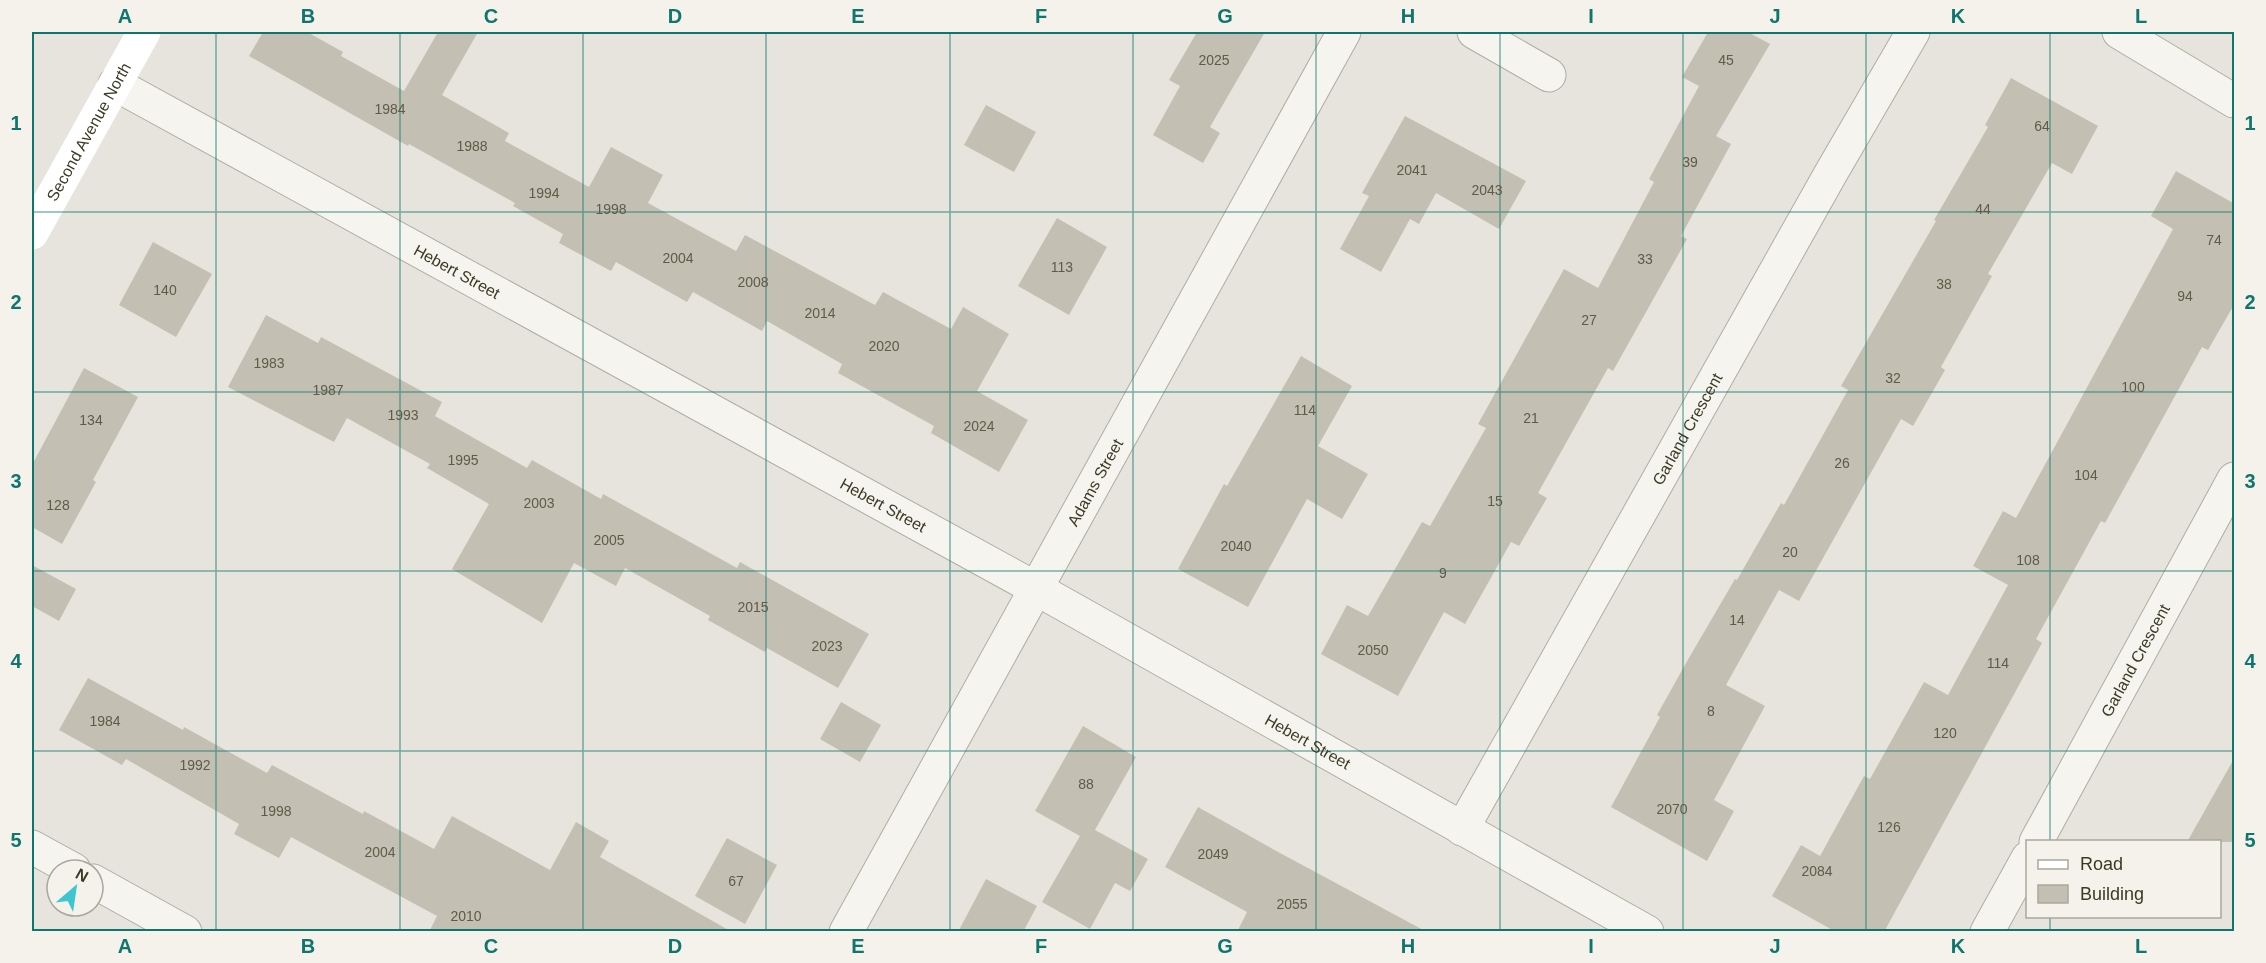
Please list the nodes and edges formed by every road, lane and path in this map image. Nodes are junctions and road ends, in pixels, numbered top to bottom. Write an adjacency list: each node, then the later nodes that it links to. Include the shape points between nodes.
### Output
1 (144, 32): 7 (main road, Second Avenue North)
2 (1344, 32): 11 (street, Adams Street)
3 (1474, 32): 6 (street)
4 (1913, 32): 12 (street, Garland Crescent)
5 (2119, 32): 8 (street)
6 (1549, 75)
7 (115, 84): 9 (main road, Second Avenue North); 11 (street, Hebert Street)
8 (2235, 101)
9 (32, 233)
10 (2235, 479): 13 (street, Garland Crescent)
11 (1035, 588): 12 (street, Hebert Street); 19 (street, Adams Street)
12 (1462, 829): 20 (street, Hebert Street)
13 (2037, 840)
14 (32, 846): 15 (street)
15 (53, 858)
16 (2026, 862): 21 (street)
17 (105, 888): 18 (street)
18 (185, 932)
19 (846, 932)
20 (1647, 932)
21 (1987, 932)

